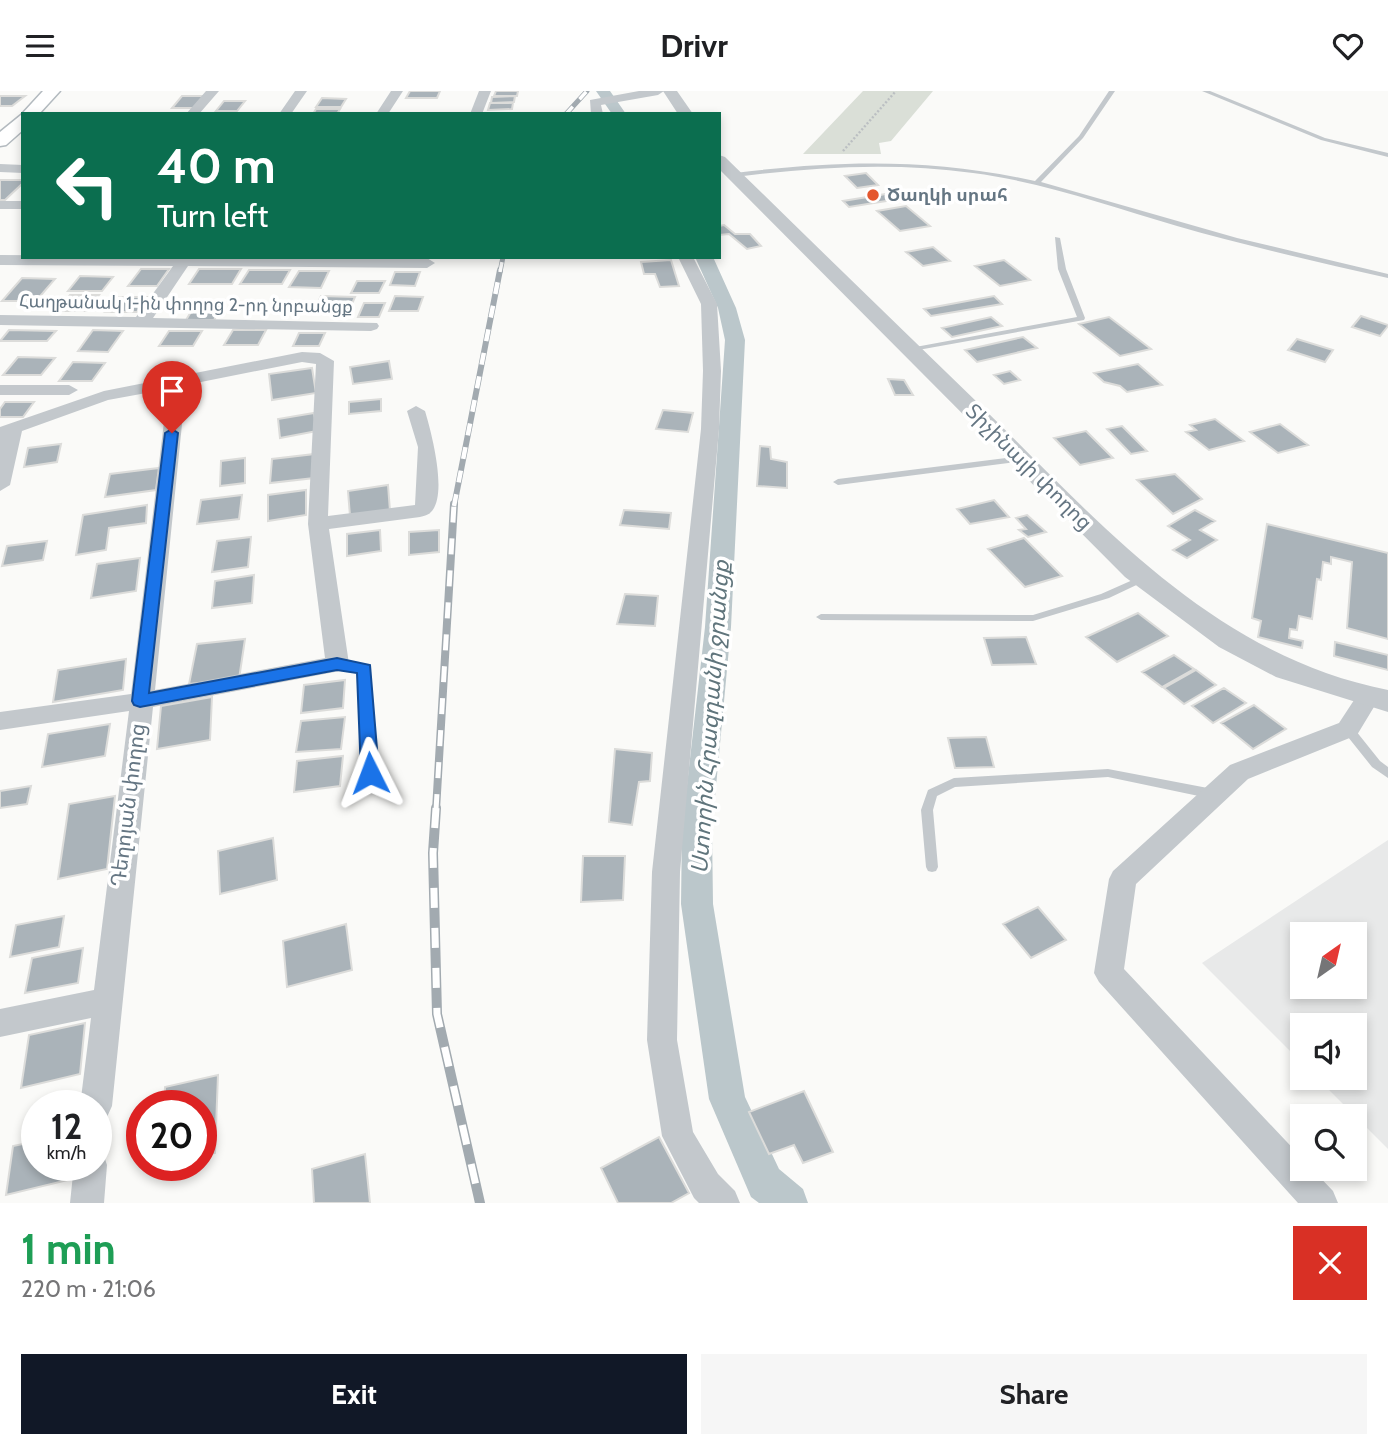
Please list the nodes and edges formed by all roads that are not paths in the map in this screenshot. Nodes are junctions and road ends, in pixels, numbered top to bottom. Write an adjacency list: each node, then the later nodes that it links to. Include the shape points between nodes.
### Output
1 (52, 91): 11 (main road)
2 (213, 91): 12 (street)
3 (301, 91): 13 (street)
4 (397, 91): 14 (street)
5 (485, 91): 15 (street)
6 (658, 91): 10 (street)
7 (670, 91): 16 (street)
8 (1112, 91): 23 (lane, via 1081,137)
9 (1205, 91): 19 (lane, via 1323,139)
10 (596, 109)
11 (31, 112)
12 (194, 112)
13 (286, 112)
14 (384, 112)
15 (477, 112)
16 (685, 112)
17 (21, 122): 18 (main road)
18 (0, 141)
19 (1388, 155)
20 (727, 167): 23 (lane, via 942,167); 35 (street, Տիչինայի փողոց)
21 (0, 168): 22 (street)
22 (21, 169)
23 (1037, 183): 31 (lane, via 1214,234)
24 (0, 205): 25 (street)
25 (21, 205)
26 (1057, 238): 35 (lane, via 1062,269 1081,318)
27 (686, 259): 61 (street, via 709,304 711,418 666,872 662,1040 678,1136 706,1186)
28 (0, 260): 29 (street)
29 (186, 260): 30 (street); 33 (street)
30 (427, 263)
31 (1388, 276)
32 (0, 320): 33 (street, Հաղթանակ 1-ին փողոց 2-րդ նրբանցք)
33 (142, 321): 34 (street, Հաղթանակ 1-ին փողոց 2-րդ նրբանցք)
34 (371, 326)
35 (910, 350): 41 (street, Տիչինայի փողոց)
36 (178, 380): 40 (street, via 104,396); 44 (street, via 302,357 325,362); 49 (street, Դեղոյան փողոց)
37 (0, 390): 38 (street)
38 (69, 390)
39 (416, 411): 44 (street, via 428,447 423,509)
40 (7, 430): 43 (street)
41 (1021, 459): 42 (lane); 45 (street, Տիչինայի փողոց)
42 (838, 482)
43 (0, 485)
44 (318, 524): 47 (street)
45 (1144, 578): 46 (lane, via 1105,596 1033,618); 48 (street, Տիչինայի փողոց, via 1229,641 1286,670)
46 (821, 617)
47 (337, 664): 49 (street); 52 (lane, via 365,669)
48 (1378, 699): 51 (street)
49 (140, 701): 50 (street); 56 (street, Դեղոյան փողոց)
50 (0, 721)
51 (1348, 729): 53 (lane); 54 (street, via 1239,772)
52 (370, 773)
53 (1388, 774)
54 (1215, 794): 55 (lane, via 1108,773 954,783 932,793 927,810); 62 (street, via 1123,879 1109,973)
55 (932, 867)
56 (106, 1001): 57 (street); 58 (street, Դեղոյան փողոց)
57 (0, 1024)
58 (98, 1090)
59 (89, 1181): 60 (street)
60 (87, 1203)
61 (723, 1203)
62 (1321, 1203)

